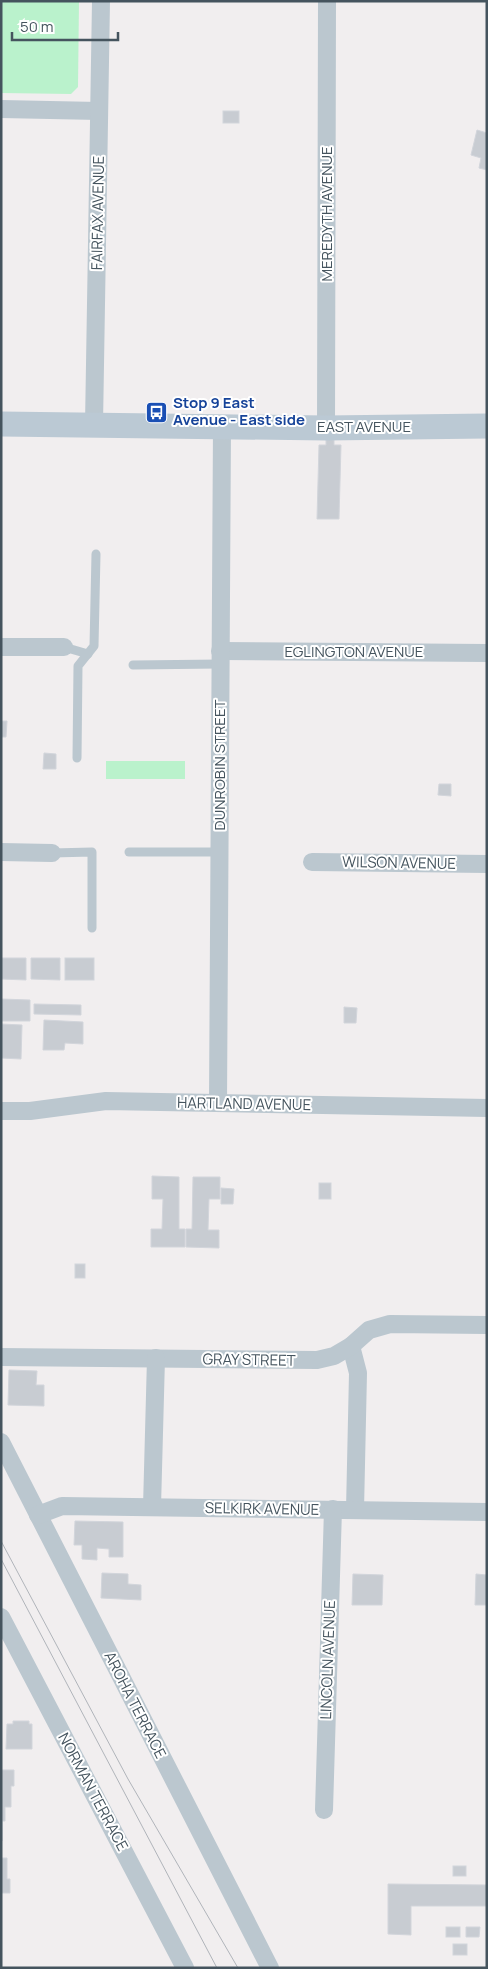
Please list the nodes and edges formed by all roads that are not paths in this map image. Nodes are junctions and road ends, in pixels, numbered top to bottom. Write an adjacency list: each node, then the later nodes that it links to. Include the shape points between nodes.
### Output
1 (101, 1): 4 (street, FAIRFAX AVENUE)
2 (328, 1): 9 (street, MEREDYTH AVENUE)
3 (1, 109): 4 (street)
4 (99, 111): 6 (street, FAIRFAX AVENUE)
5 (1, 424): 6 (street, EAST AVENUE)
6 (94, 425): 7 (street, EAST AVENUE)
7 (222, 426): 9 (street, EAST AVENUE); 15 (street, DUNROBIN STREET)
8 (487, 426): 9 (street, EAST AVENUE)
9 (326, 428)
10 (96, 554): 14 (lane, via 94,646)
11 (1, 647): 12 (street)
12 (64, 647): 14 (lane)
13 (487, 653): 15 (street, EGLINGTON AVENUE)
14 (88, 654): 17 (lane, via 78,666)
15 (220, 657): 16 (lane); 21 (street, DUNROBIN STREET)
16 (134, 665)
17 (77, 758)
18 (1, 852): 19 (street)
19 (52, 852): 24 (lane, via 92,852)
20 (129, 852): 21 (lane)
21 (219, 852): 25 (street, DUNROBIN STREET)
22 (312, 862): 23 (street, WILSON AVENUE)
23 (487, 864)
24 (92, 928)
25 (218, 1104): 26 (street, HARTLAND AVENUE); 27 (street, HARTLAND AVENUE, via 106,1101 30,1111)
26 (487, 1108)
27 (1, 1111)
28 (487, 1326): 29 (street, GRAY STREET, via 390,1324 369,1330)
29 (351, 1346): 31 (street, GRAY STREET, via 334,1356 317,1360); 35 (street, via 358,1373)
30 (1, 1357): 31 (street, GRAY STREET)
31 (156, 1358): 33 (street)
32 (1, 1442): 37 (street, AROHA TERRACE)
33 (152, 1507): 34 (street, SELKIRK AVENUE); 37 (street, SELKIRK AVENUE, via 62,1506)
34 (333, 1510): 35 (street, SELKIRK AVENUE); 39 (street, LINCOLN AVENUE)
35 (355, 1510): 36 (street, SELKIRK AVENUE)
36 (487, 1512)
37 (38, 1515): 41 (street, AROHA TERRACE)
38 (1, 1617): 40 (street, NORMAN TERRACE)
39 (324, 1810)
40 (185, 1968)
41 (270, 1968)

